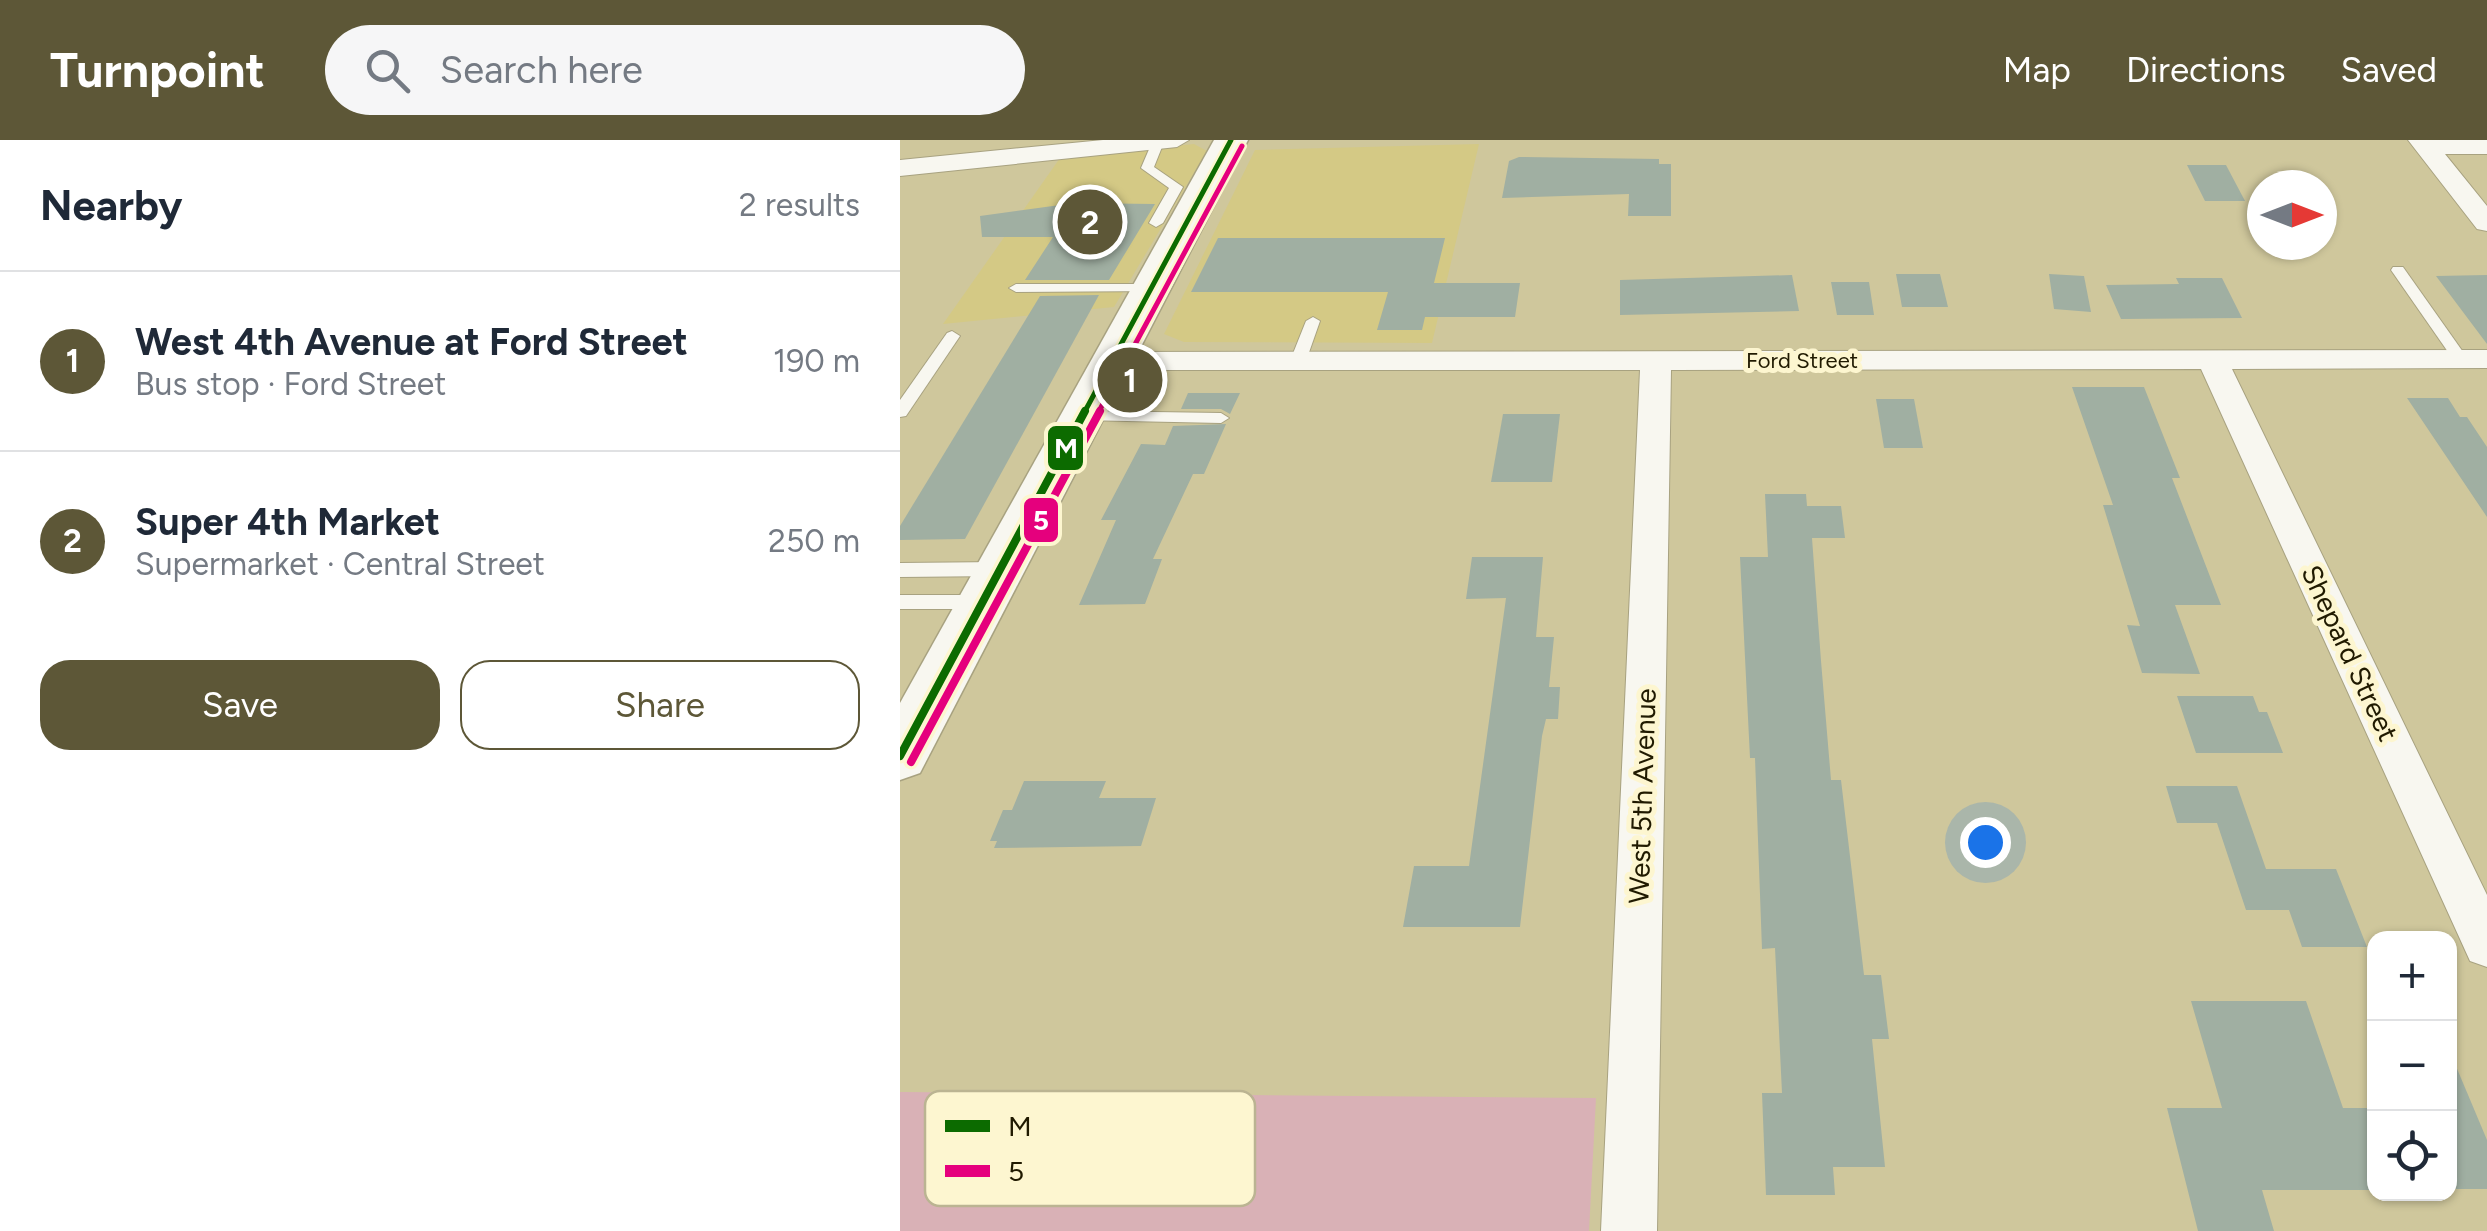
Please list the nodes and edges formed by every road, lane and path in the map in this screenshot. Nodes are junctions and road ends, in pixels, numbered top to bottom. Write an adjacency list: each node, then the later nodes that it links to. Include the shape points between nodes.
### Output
1 (1231, 140): 6 (street)
2 (1168, 141): 5 (street); 6 (lane, via 1147,168 1176,187)
3 (2423, 144): 4 (street); 7 (street)
4 (2487, 147)
5 (900, 168)
6 (1172, 212): 10 (street)
7 (2487, 222)
8 (2398, 270): 16 (lane)
9 (1016, 288): 10 (lane)
10 (1154, 288): 17 (street)
11 (1313, 322): 13 (lane)
12 (952, 336): 18 (lane)
13 (1298, 360): 14 (street, Ford Street); 17 (street, Ford Street)
14 (1656, 360): 15 (street, Ford Street); 26 (street, West 5th Avenue)
15 (2212, 360): 16 (street, Ford Street); 25 (street, Shepard Street)
16 (2474, 360)
17 (1116, 361): 19 (street)
18 (900, 412)
19 (1086, 416): 20 (lane); 22 (street)
20 (1221, 418)
21 (900, 570): 22 (lane)
22 (993, 586): 23 (lane); 24 (street)
23 (900, 602)
24 (900, 756)
25 (2487, 945)
26 (1629, 1231)

